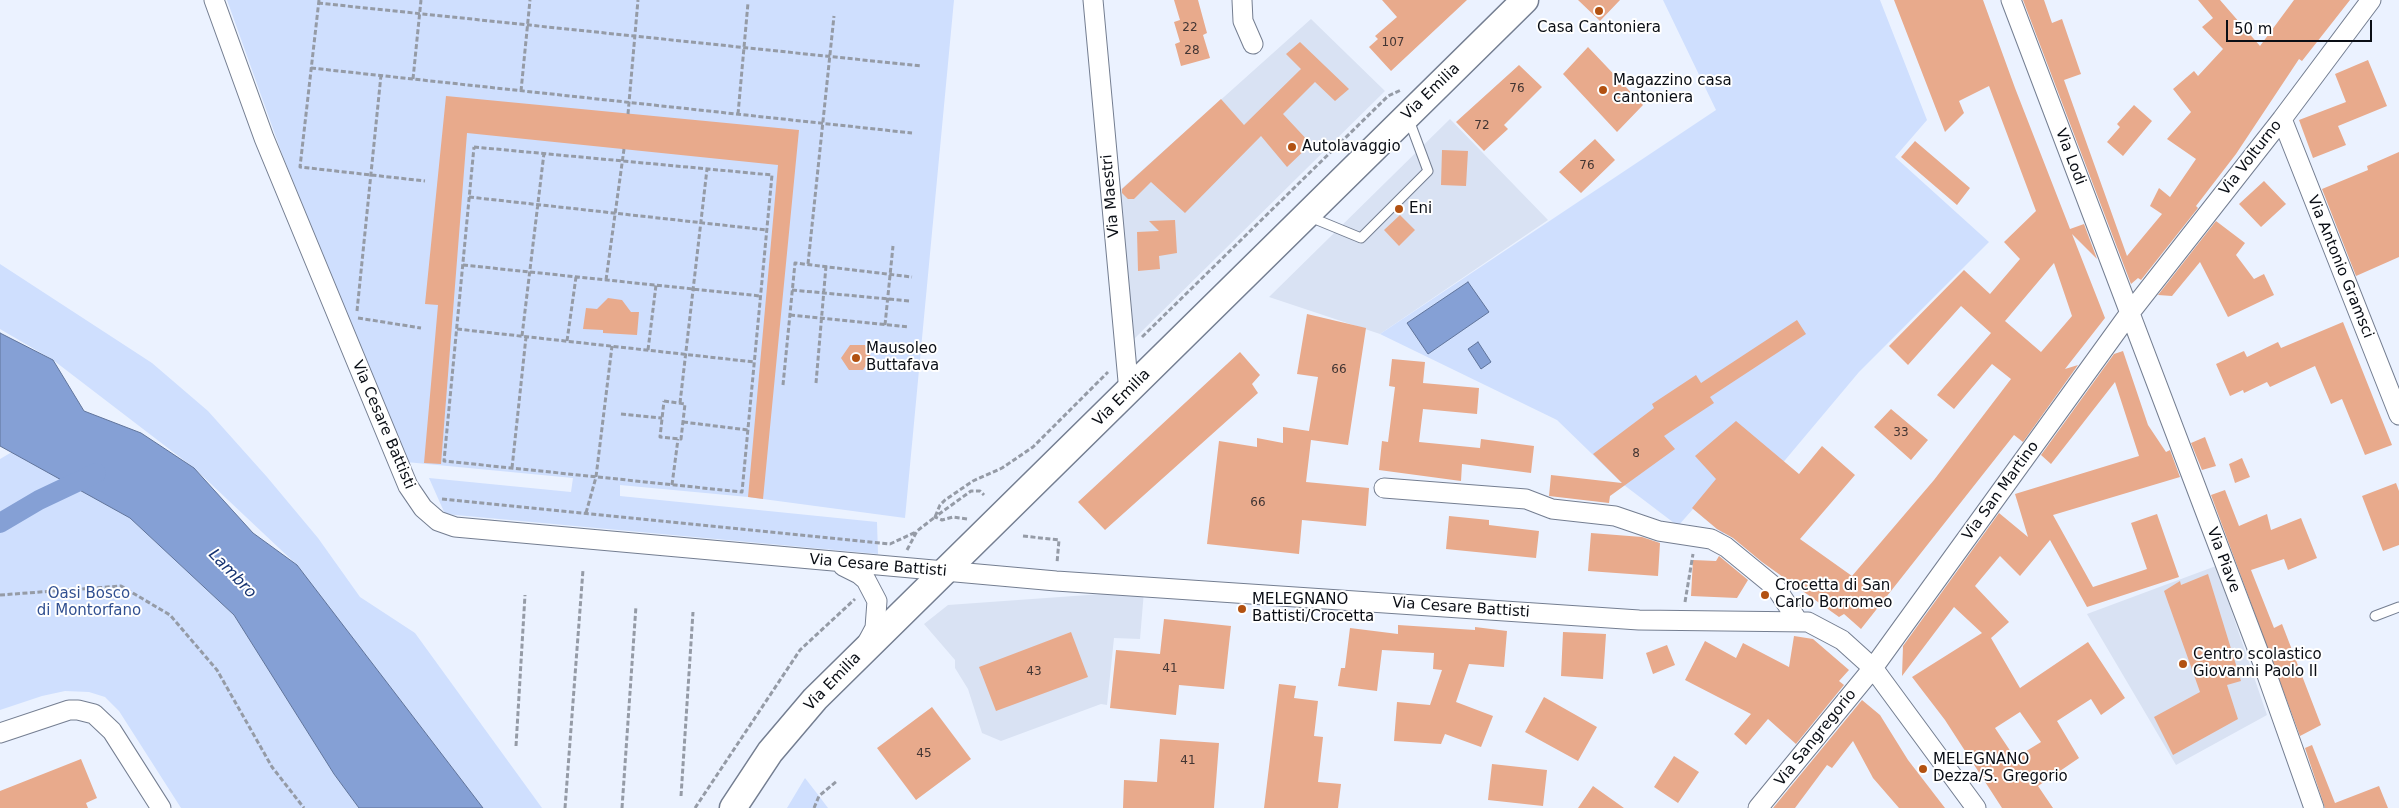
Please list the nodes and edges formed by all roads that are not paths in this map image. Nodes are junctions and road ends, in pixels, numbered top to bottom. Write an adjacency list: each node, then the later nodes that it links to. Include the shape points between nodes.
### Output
1 (214, 0): 15 (street, Via Cesare Battisti, via 264,138 408,486 423,508 438,521 455,527)
2 (1093, 0): 12 (street, Via Maestri)
3 (1242, 0): 7 (street, via 1243,21)
4 (1525, 0): 8 (street, Via Emilia)
5 (2010, 0): 11 (street, Via Lodi)
6 (2371, 0): 9 (street, Via Volturno)
7 (1253, 44)
8 (1408, 114): 10 (street, Via Emilia); 10 (lane, via 1428,171 1361,238)
9 (2282, 119): 11 (street, Via Volturno); 13 (street, Via Antonio Gramsci)
10 (1306, 214): 12 (street, Via Emilia)
11 (2129, 314): 21 (street, Via San Martino); 27 (street, Via Piave, via 2262,662)
12 (1129, 392): 16 (street, Via Emilia)
13 (2399, 415)
14 (1384, 488): 19 (street, via 1526,499 1552,509 1606,514 1659,531 1719,543 1763,576 1782,596)
15 (835, 562): 16 (street, Via Cesare Battisti); 20 (street, via 859,574 877,601 875,628)
16 (944, 572): 19 (street, Via Cesare Battisti, via 1639,620); 20 (street, Via Emilia)
17 (2399, 606): 18 (lane)
18 (2374, 616)
19 (1798, 621): 21 (street, Via Cesare Battisti, via 1814,624 1830,633)
20 (863, 650): 24 (street, Via Emilia, via 792,724)
21 (1873, 668): 25 (street, Via Sangregorio); 26 (street, Via Cesare Battisti)
22 (0, 734): 23 (street, via 69,710 94,714 112,731)
23 (161, 808)
24 (733, 808)
25 (1758, 808)
26 (1976, 808)
27 (2314, 808)

